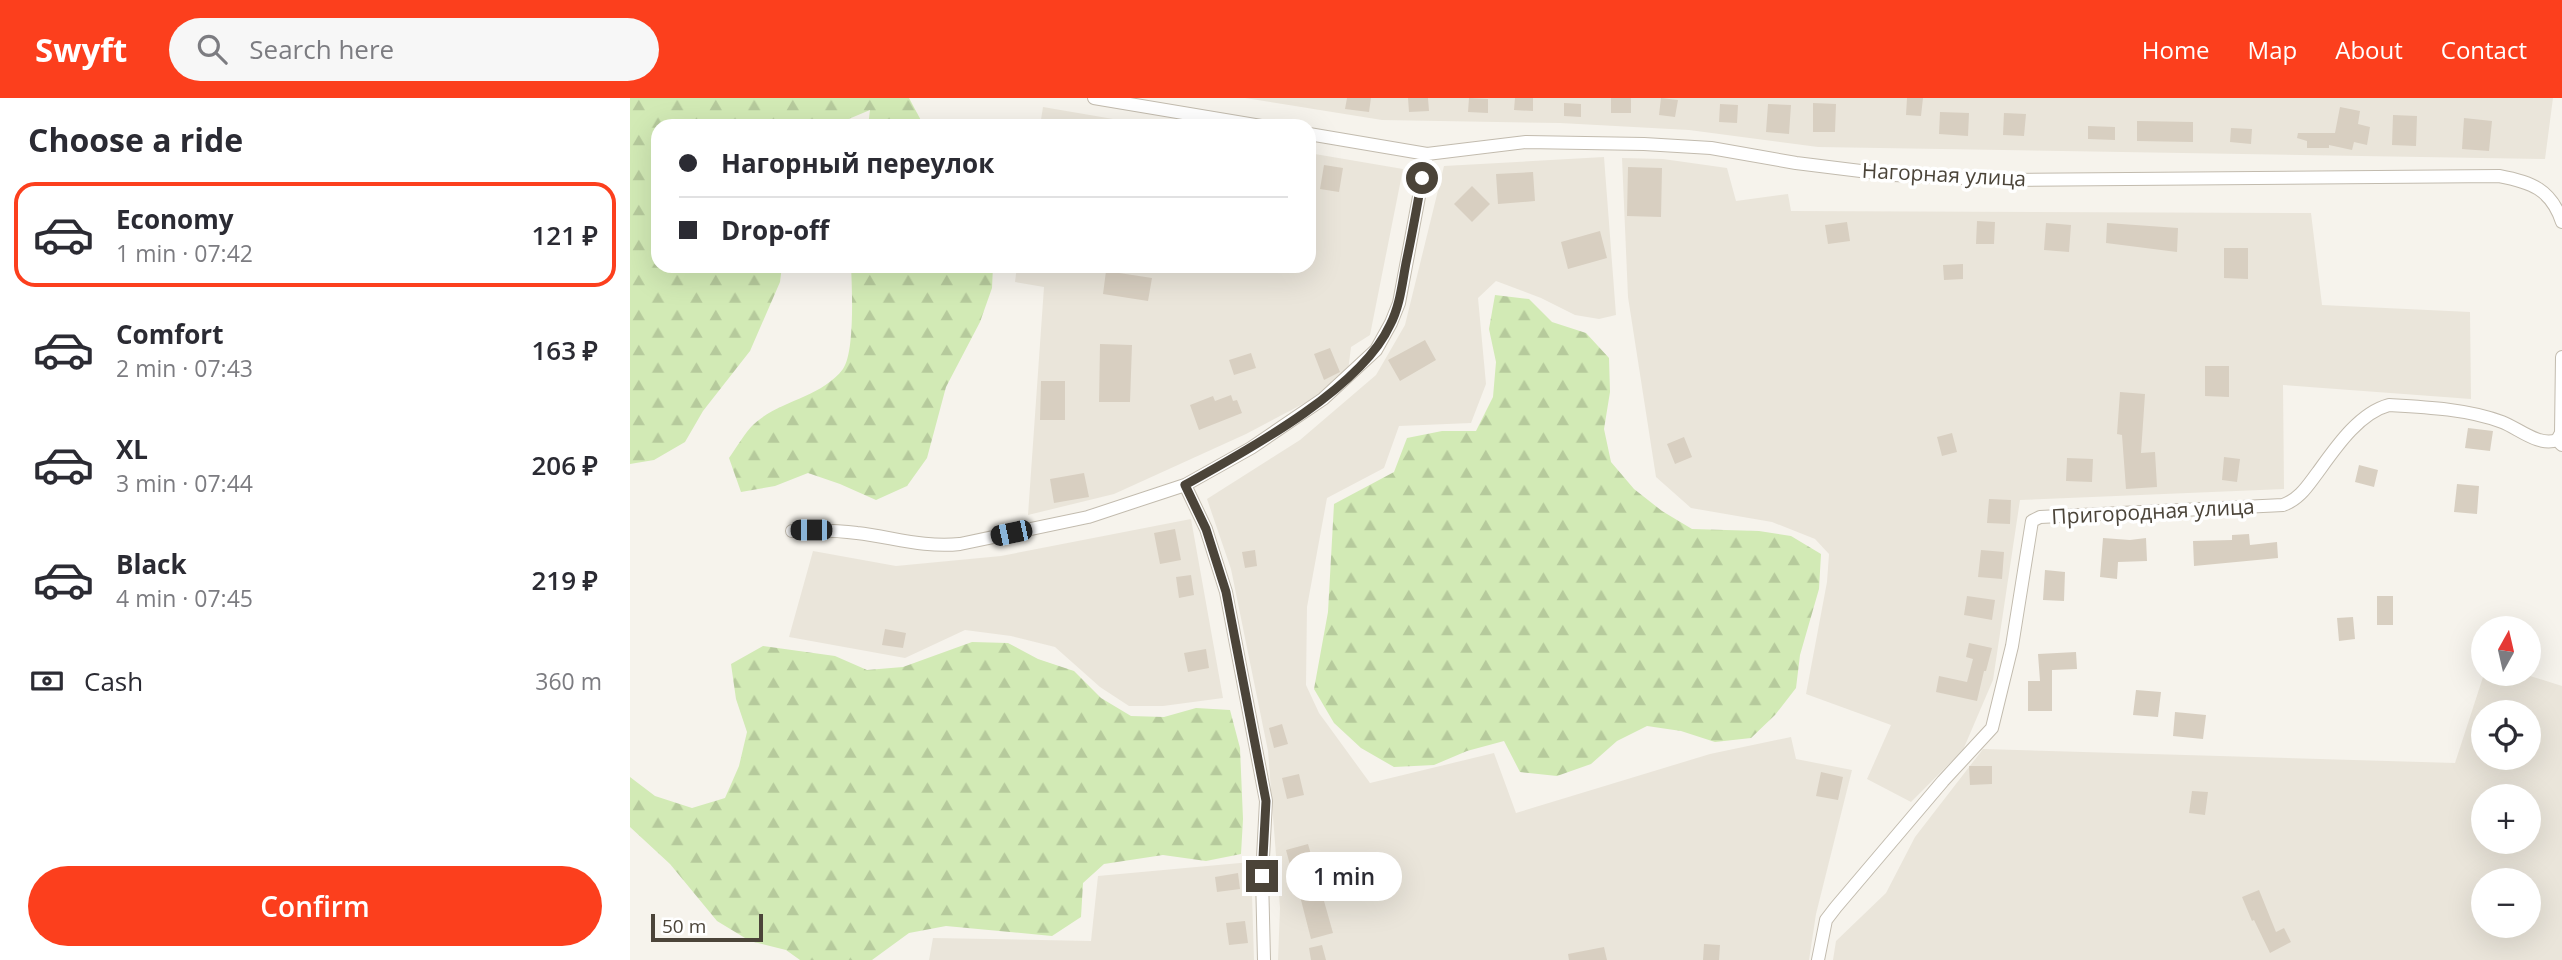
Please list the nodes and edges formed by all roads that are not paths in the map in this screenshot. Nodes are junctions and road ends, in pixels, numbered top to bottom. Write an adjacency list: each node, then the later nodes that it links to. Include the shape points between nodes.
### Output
1 (1094, 98): 2 (street)
2 (1219, 119)
3 (1316, 135): 4 (street, Нагорная улица)
4 (1427, 154): 5 (street, Нагорная улица, via 1526,142 1644,144 1711,148 1893,175 2011,180 2500,176 2524,181 2544,192); 8 (street, via 1399,303 1376,350 1323,399 1251,448)
5 (2562, 222)
6 (2562, 357): 7 (street)
7 (2560, 443): 11 (street, Пригородная улица, via 2539,440 2477,416 2389,405 2365,416 2302,494 2283,505 2032,521 2012,646 1992,728 1831,914)
8 (1185, 485): 9 (street, via 1088,517 960,544); 10 (street, via 1206,529 1226,592 1266,801)
9 (792, 530)
10 (1264, 960)
11 (1818, 960)

